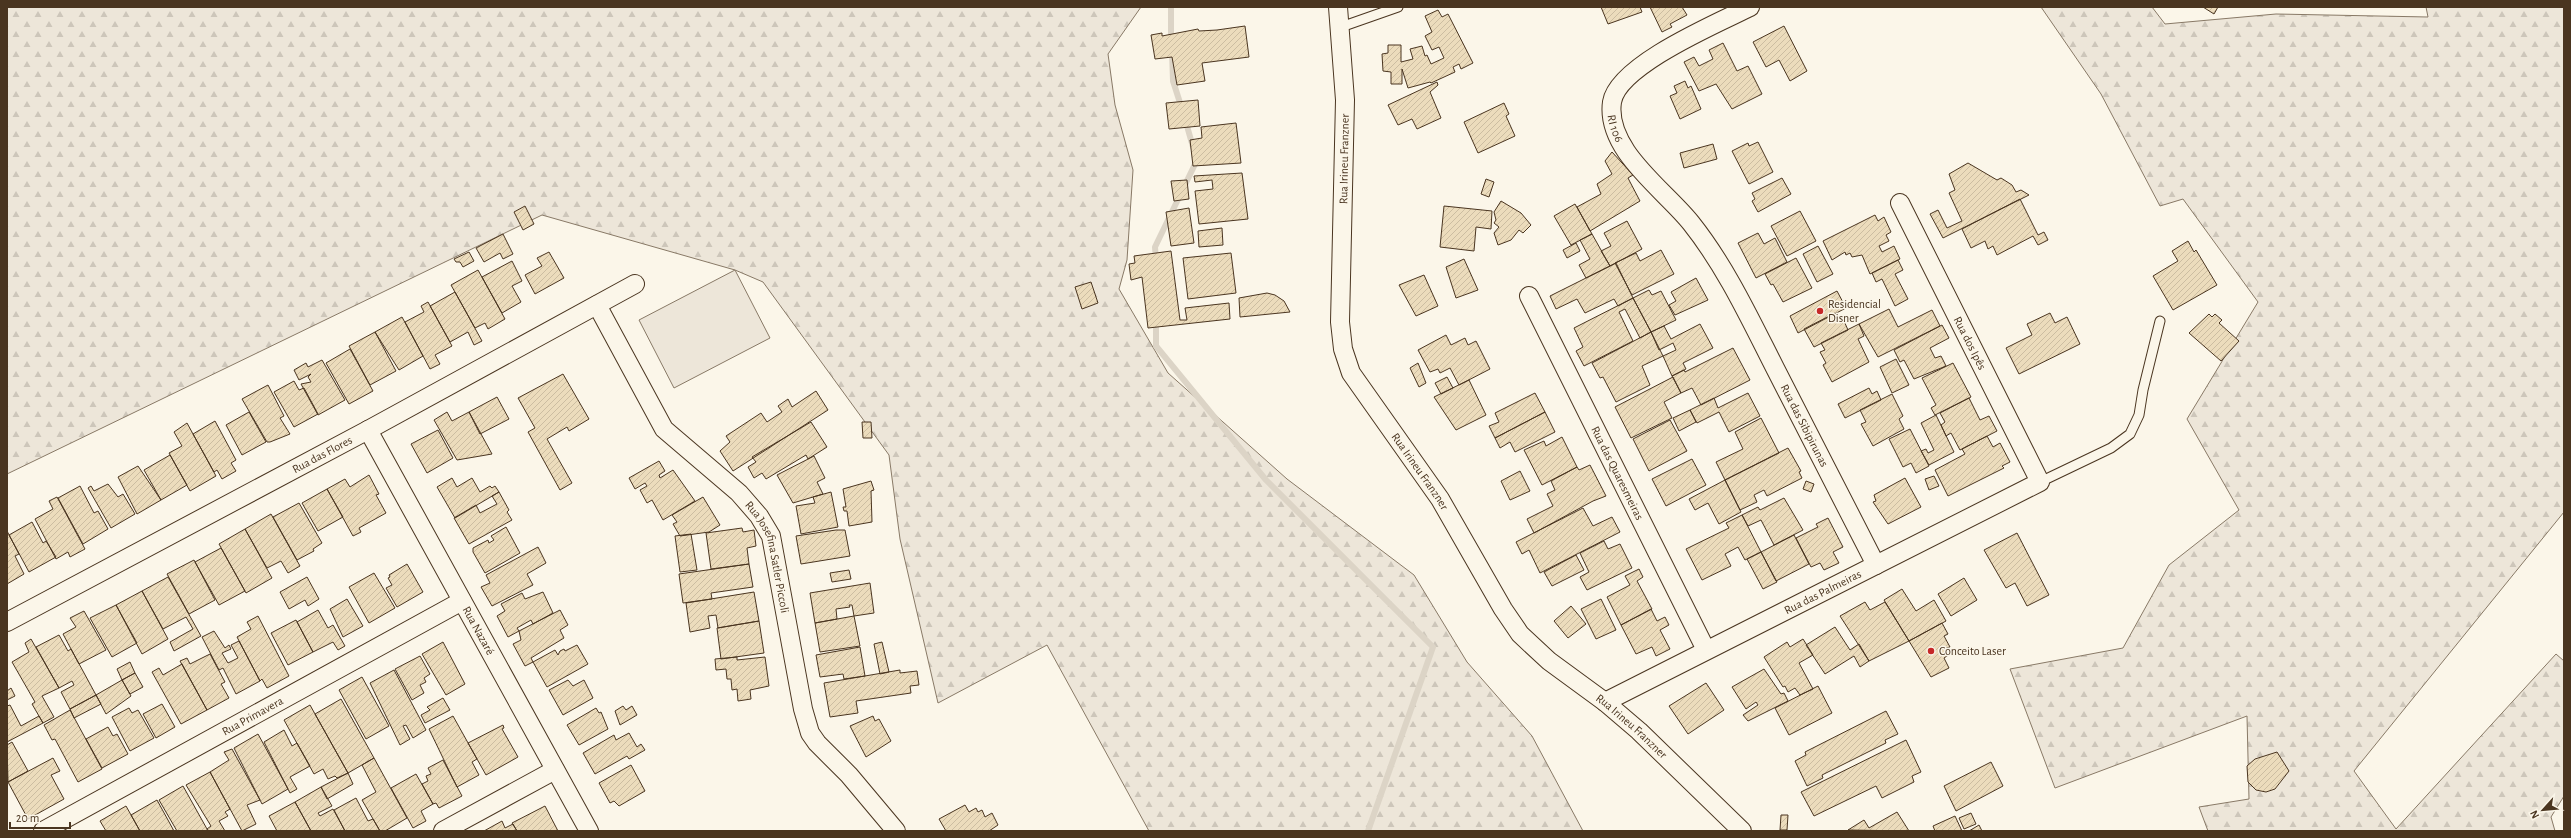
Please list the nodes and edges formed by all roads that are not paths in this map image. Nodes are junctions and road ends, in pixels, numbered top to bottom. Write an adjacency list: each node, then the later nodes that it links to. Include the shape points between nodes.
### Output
1 (1338, 7): 4 (street, Rua Irineu Franzner)
2 (1398, 7): 4 (lane)
3 (1750, 7): 7 (street, RI 106, via 1639,66 1623,81 1612,101 1613,123 1630,157 1692,223)
4 (1341, 27): 17 (street, Rua Irineu Franzner, via 1345,100 1340,322 1343,349 1351,373 1440,499 1520,634 1549,660)
5 (1900, 203): 12 (street, Rua dos Ipês)
6 (635, 284): 9 (street, Rua das Flores)
7 (1733, 287): 13 (street, Rua das Sibipirunas)
8 (1529, 296): 16 (street, Rua das Quaresmeiras)
9 (597, 305): 11 (street, Rua das Flores); 22 (street, Rua Josefina Satler Piccoli, via 664,428 740,493 771,536 803,709 810,733)
10 (2160, 321): 12 (lane, via 2139,415 2130,434 2111,448)
11 (368, 430): 14 (street, Rua Nazaré); 15 (street, Rua das Flores)
12 (2040, 482): 13 (street, Rua das Palmeiras)
13 (1876, 565): 16 (street, Rua das Palmeiras)
14 (462, 601): 18 (street, Rua Nazaré); 19 (street, Rua Primavera)
15 (7, 622)
16 (1706, 650): 17 (street, Rua das Palmeiras)
17 (1605, 702): 23 (street, Rua Irineu Franzner, via 1639,731)
18 (555, 770): 20 (street); 21 (street, Rua Nazaré)
19 (43, 831)
20 (443, 831)
21 (589, 831)
22 (896, 831)
23 (1742, 831)

